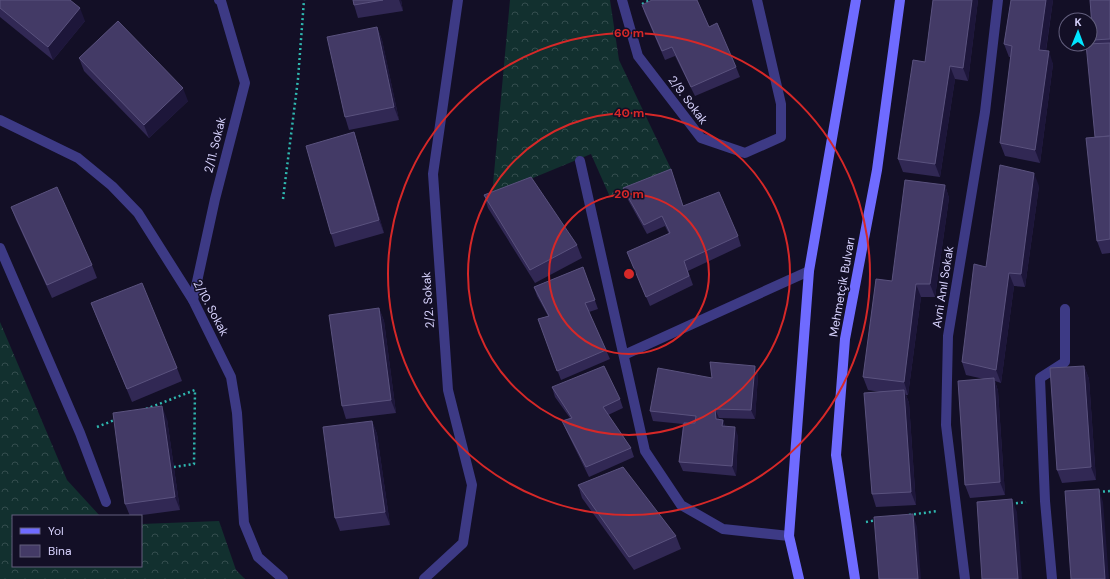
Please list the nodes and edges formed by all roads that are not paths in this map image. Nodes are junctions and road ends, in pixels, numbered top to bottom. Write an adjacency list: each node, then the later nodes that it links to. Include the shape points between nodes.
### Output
1 (219, 0): 12 (street, 2/11. Sokak, via 245,83 215,198)
2 (458, 0): 18 (street, 2/2. Sokak, via 433,174 448,390 472,485 463,544)
3 (622, 0): 4 (street, 2/9. Sokak, via 638,56 700,138 745,153 781,137 781,104)
4 (757, 0)
5 (856, 0): 11 (main road)
6 (900, 0): 20 (main road, Mehmetçik Bulvarı, via 876,170 845,339 836,455)
7 (998, 0): 21 (street, Avni Anıl Sokak, via 985,112 948,336 946,425)
8 (0, 120): 12 (street, 2/10. Sokak, via 78,158 112,186 138,213)
9 (580, 161): 14 (street)
10 (0, 248): 15 (street, via 80,433)
11 (810, 271): 14 (street); 16 (main road)
12 (193, 300): 17 (street, 2/10. Sokak, via 231,377 237,413 244,523 258,557)
13 (1065, 309): 22 (street, via 1065,362 1040,378)
14 (624, 356): 16 (street, via 645,451 681,504 723,529)
15 (106, 502)
16 (789, 536): 19 (main road)
17 (283, 579)
18 (424, 579)
19 (799, 579)
20 (854, 579)
21 (965, 579)
22 (1052, 579)

